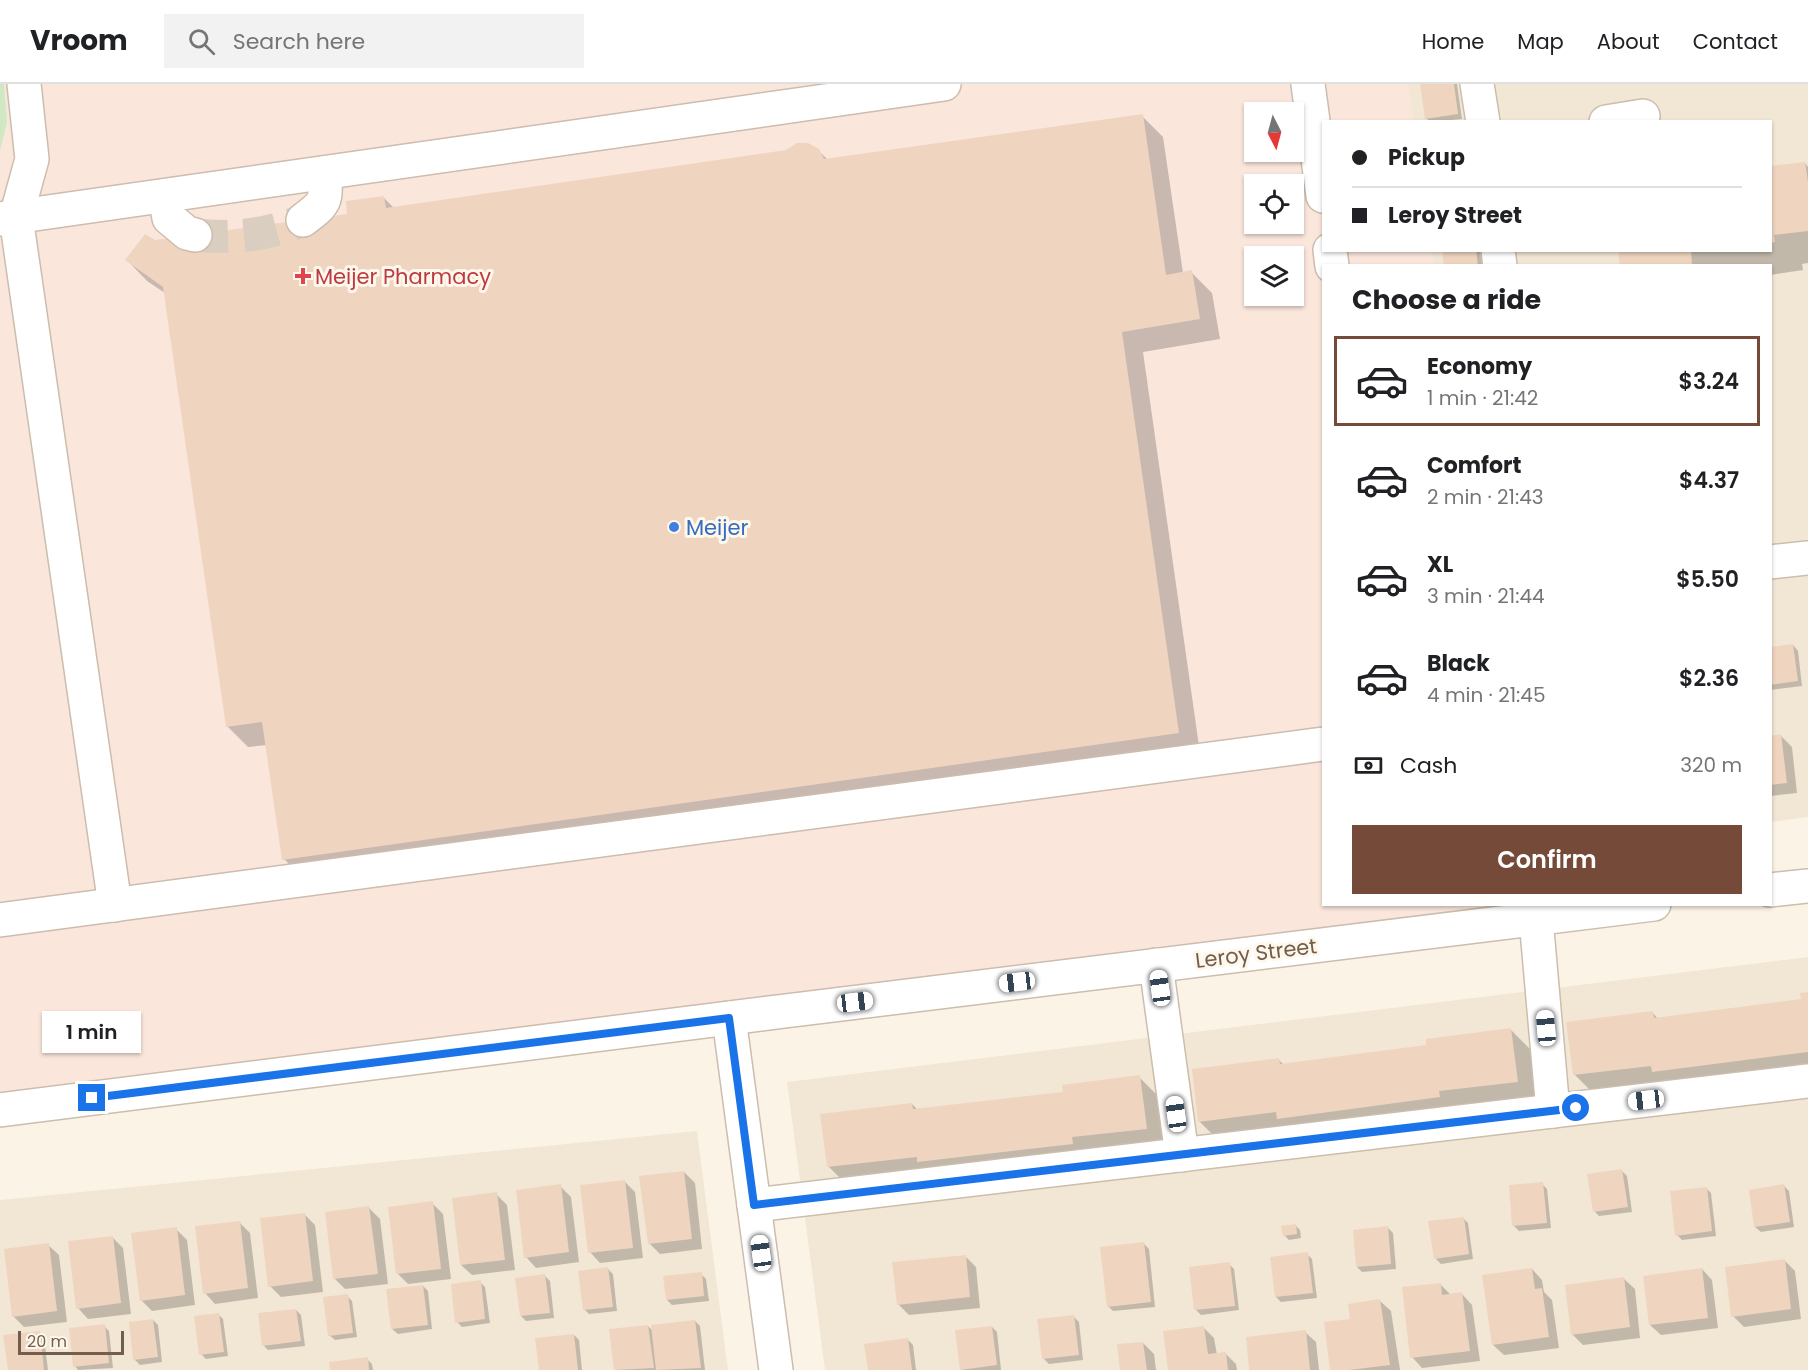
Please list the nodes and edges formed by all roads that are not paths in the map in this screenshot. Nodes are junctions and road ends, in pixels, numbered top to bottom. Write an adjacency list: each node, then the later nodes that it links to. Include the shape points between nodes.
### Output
1 (24, 84): 11 (street, via 32,159)
2 (944, 84): 8 (street)
3 (1308, 84): 9 (street)
4 (1477, 84): 6 (street)
5 (1643, 116): 7 (street)
6 (1483, 120)
7 (1618, 120)
8 (324, 173): 10 (street); 12 (street, via 326,197)
9 (1322, 189)
10 (165, 195): 11 (street); 13 (street, via 169,218)
11 (8, 218): 19 (street)
12 (303, 220)
13 (195, 235)
14 (1808, 558): 15 (street)
15 (1772, 562)
16 (1322, 744): 19 (street)
17 (1808, 886): 18 (street)
18 (1772, 890)
19 (115, 905): 22 (street)
20 (1638, 906): 21 (street, Leroy Street)
21 (1536, 919): 23 (street, Leroy Street); 27 (street)
22 (0, 920)
23 (1156, 965): 24 (street, Leroy Street); 28 (street)
24 (729, 1018): 26 (street, Leroy Street); 29 (street)
25 (1808, 1080): 27 (street)
26 (0, 1110)
27 (1552, 1111): 28 (street)
28 (1182, 1155): 29 (street)
29 (754, 1205): 30 (street)
30 (776, 1370)

